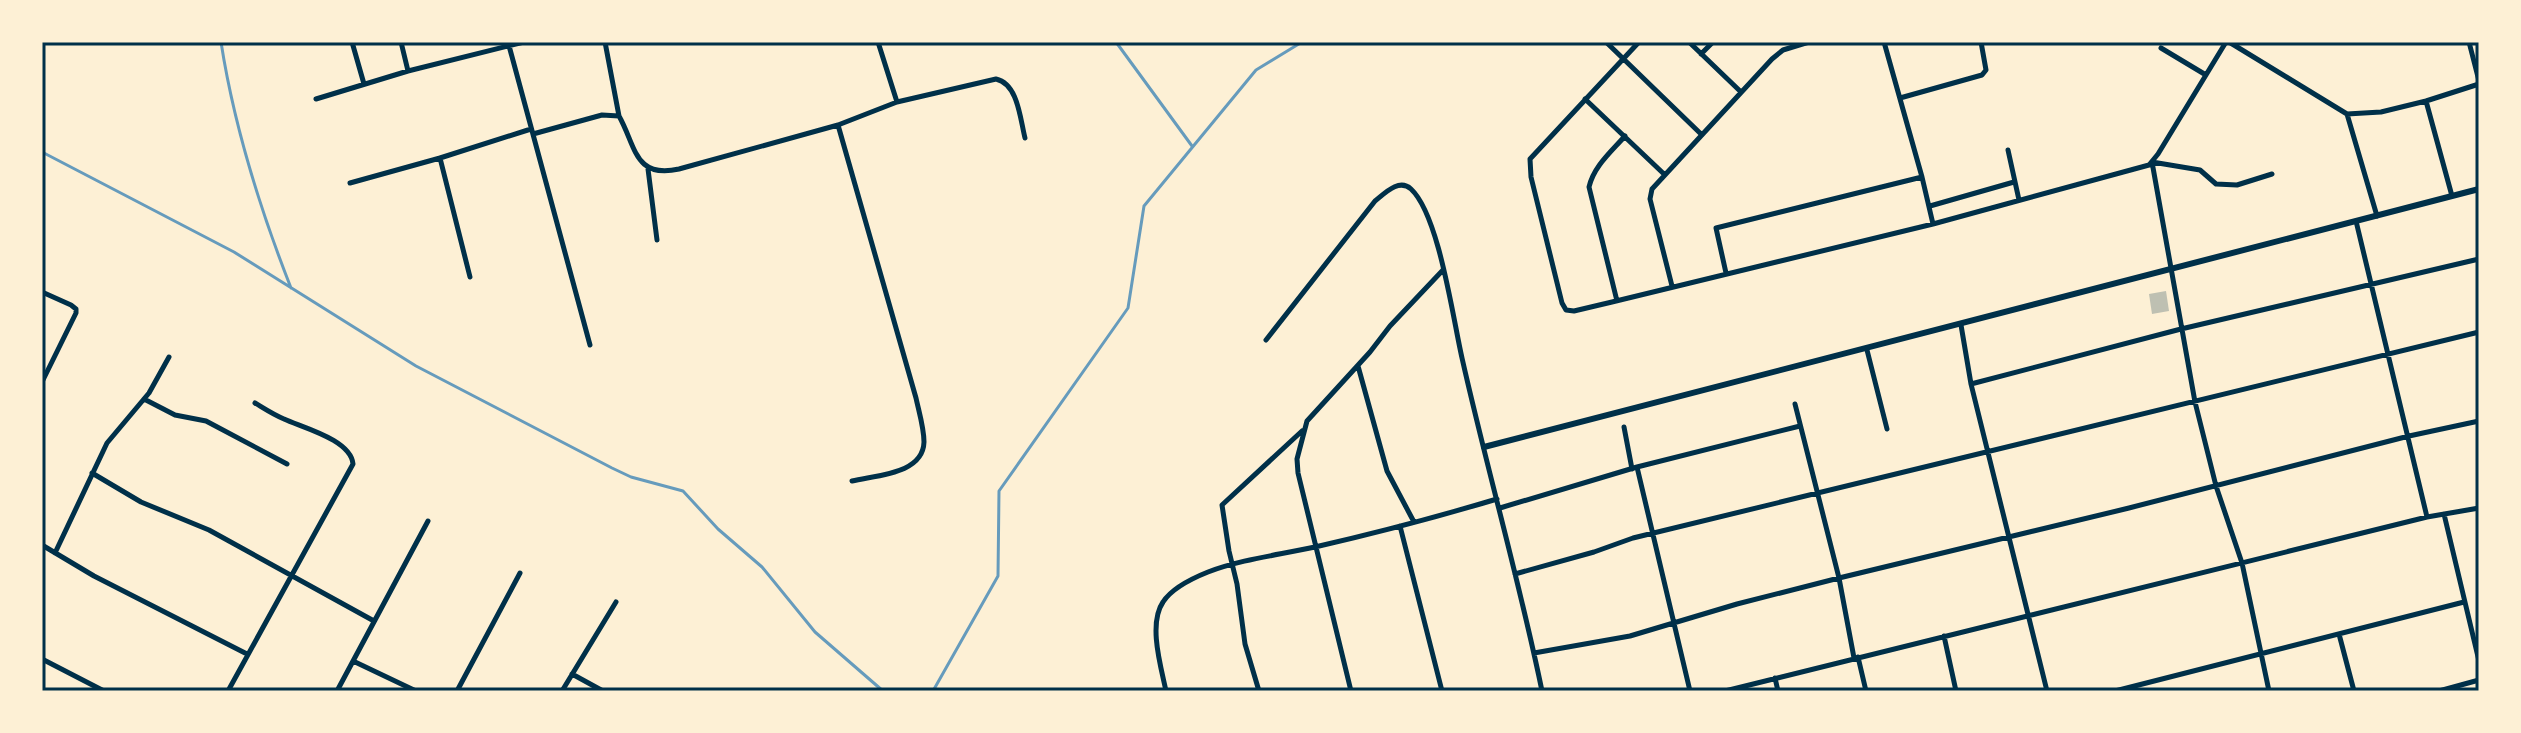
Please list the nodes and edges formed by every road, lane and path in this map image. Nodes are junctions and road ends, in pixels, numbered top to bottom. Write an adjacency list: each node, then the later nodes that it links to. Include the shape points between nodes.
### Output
1 (352, 42): 22 (street)
2 (401, 42): 19 (street)
3 (524, 42): 15 (street)
4 (605, 42): 30 (street)
5 (878, 42): 28 (street)
6 (1606, 42): 18 (street)
7 (1639, 42): 18 (street)
8 (1689, 42): 17 (street)
9 (1713, 42): 17 (street)
10 (1809, 42): 23 (street, via 1783,50)
11 (1884, 42): 24 (street)
12 (1981, 42): 24 (street, via 1986,70 1982,75)
13 (2228, 42): 20 (street); 29 (street)
14 (2469, 42): 21 (street)
15 (508, 44): 19 (street); 32 (street)
16 (2161, 48): 20 (street)
17 (1701, 54): 23 (street)
18 (1624, 58): 26 (street); 33 (street)
19 (408, 71): 22 (street)
20 (2206, 75): 38 (street)
21 (2479, 82): 27 (street)
22 (364, 84): 25 (street)
23 (1741, 92): 33 (street)
24 (1900, 98): 42 (street)
25 (316, 99)
26 (1585, 99): 34 (street); 61 (street, via 1530,159 1530,170 1566,310)
27 (2426, 101): 29 (street); 46 (street)
28 (897, 102): 31 (street); 35 (street, via 1004,81 1011,88)
29 (2347, 114): 49 (street)
30 (619, 116): 32 (street); 39 (street, via 635,154)
31 (838, 125): 39 (street, via 668,171); 88 (street, via 924,439 917,462)
32 (532, 131): 37 (street); 66 (street)
33 (1702, 135): 41 (street)
34 (1625, 136): 41 (street); 61 (street, via 1600,164 1589,187)
35 (1025, 138)
36 (2008, 150): 43 (street)
37 (440, 158): 44 (street); 57 (street)
38 (2152, 162): 40 (street, via 2200,170 2216,184 2237,185); 47 (street); 55 (street)
39 (648, 168): 52 (street)
40 (2272, 174)
41 (1665, 175): 59 (street, via 1650,199)
42 (1922, 177): 48 (street); 56 (street, via 1716,228)
43 (2014, 182): 47 (street); 48 (street)
44 (350, 183)
45 (2479, 189): 46 (street)
46 (2452, 196): 49 (street)
47 (2019, 200): 51 (street)
48 (1930, 206): 51 (street)
49 (2377, 216): 50 (street)
50 (2356, 221): 55 (street); 58 (street)
51 (1933, 224): 56 (street)
52 (657, 240)
53 (2479, 259): 58 (street)
54 (1443, 270): 65 (street, via 1424,210 1414,192 1399,185 1375,201); 70 (street); 83 (street)
55 (2170, 270): 62 (street); 63 (street)
56 (1726, 273): 59 (street)
57 (470, 277)
58 (2372, 284): 63 (street); 68 (street)
59 (1672, 286): 61 (street)
60 (42, 292): 71 (street, via 71,305 76,313)
61 (1617, 301)
62 (1961, 325): 67 (street); 72 (street)
63 (2181, 329): 72 (street); 74 (street)
64 (2479, 332): 68 (street)
65 (1266, 340)
66 (590, 345)
67 (1867, 350): 81 (street); 83 (street)
68 (2389, 353): 74 (street); 82 (street)
69 (169, 357): 73 (street)
70 (1358, 366): 80 (street); 97 (street, via 1387,471)
71 (42, 382)
72 (1971, 384): 84 (street)
73 (144, 399): 85 (street, via 175,415 206,421); 87 (street, via 113,434)
74 (2195, 402): 84 (street); 89 (street)
75 (255, 403): 108 (street, via 337,442 353,458)
76 (1795, 404): 78 (street)
77 (2479, 421): 82 (street)
78 (1800, 426): 86 (street); 90 (street)
79 (1624, 427): 86 (street)
80 (1304, 429): 102 (street, via 1298,473); 104 (street, via 1222,505)
81 (1887, 429)
82 (2409, 436): 89 (street); 95 (street)
83 (1484, 447): 91 (street)
84 (1988, 451): 90 (street); 100 (street)
85 (287, 464)
86 (1634, 468): 92 (street); 99 (street)
87 (92, 473): 103 (street); 108 (street)
88 (852, 481)
89 (2216, 486): 100 (street); 105 (street)
90 (1816, 494): 99 (street); 109 (street)
91 (1497, 499): 92 (street); 97 (street)
92 (1500, 508): 107 (street)
93 (2479, 508): 94 (street)
94 (2444, 514): 95 (street); 111 (street)
95 (2427, 517): 105 (street)
96 (428, 521): 113 (street)
97 (1414, 522): 98 (street)
98 (1400, 526): 102 (street); 137 (street)
99 (1653, 533): 107 (street); 114 (street)
100 (2008, 537): 109 (street); 112 (street)
101 (42, 545): 103 (street)
102 (1317, 546): 104 (street); 136 (street)
103 (55, 553): 118 (street)
104 (1233, 563): 134 (street, via 1188,582 1161,604 1157,651); 135 (street, via 1245,644)
105 (2242, 563): 112 (street); 119 (street)
106 (520, 573): 131 (street)
107 (1515, 574): 117 (street)
108 (293, 576): 113 (street); 118 (street)
109 (1839, 578): 114 (street); 120 (street)
110 (616, 602): 124 (street)
111 (2464, 602): 115 (street); 123 (street)
112 (2028, 616): 116 (street); 144 (street)
113 (374, 621): 122 (street)
114 (1674, 625): 117 (street); 139 (street)
115 (2339, 634): 119 (street); 147 (street)
116 (1944, 636): 120 (street); 143 (street)
117 (1534, 653): 138 (street)
118 (247, 654): 128 (street)
119 (2262, 654): 145 (street); 146 (street)
120 (1856, 658): 125 (street); 142 (street)
121 (42, 659): 127 (street)
122 (353, 661): 129 (street); 130 (street)
123 (2479, 661)
124 (572, 674): 132 (street); 133 (street)
125 (1775, 678): 140 (street); 141 (street)
126 (2479, 680): 148 (street)
127 (104, 691)
128 (228, 691)
129 (337, 691)
130 (416, 691)
131 (457, 691)
132 (562, 691)
133 (603, 691)
134 (1166, 691)
135 (1259, 691)
136 (1351, 691)
137 (1442, 691)
138 (1542, 691)
139 (1690, 691)
140 (1725, 691)
141 (1778, 691)
142 (1866, 691)
143 (1956, 691)
144 (2047, 691)
145 (2115, 691)
146 (2269, 691)
147 (2354, 691)
148 (2439, 691)

